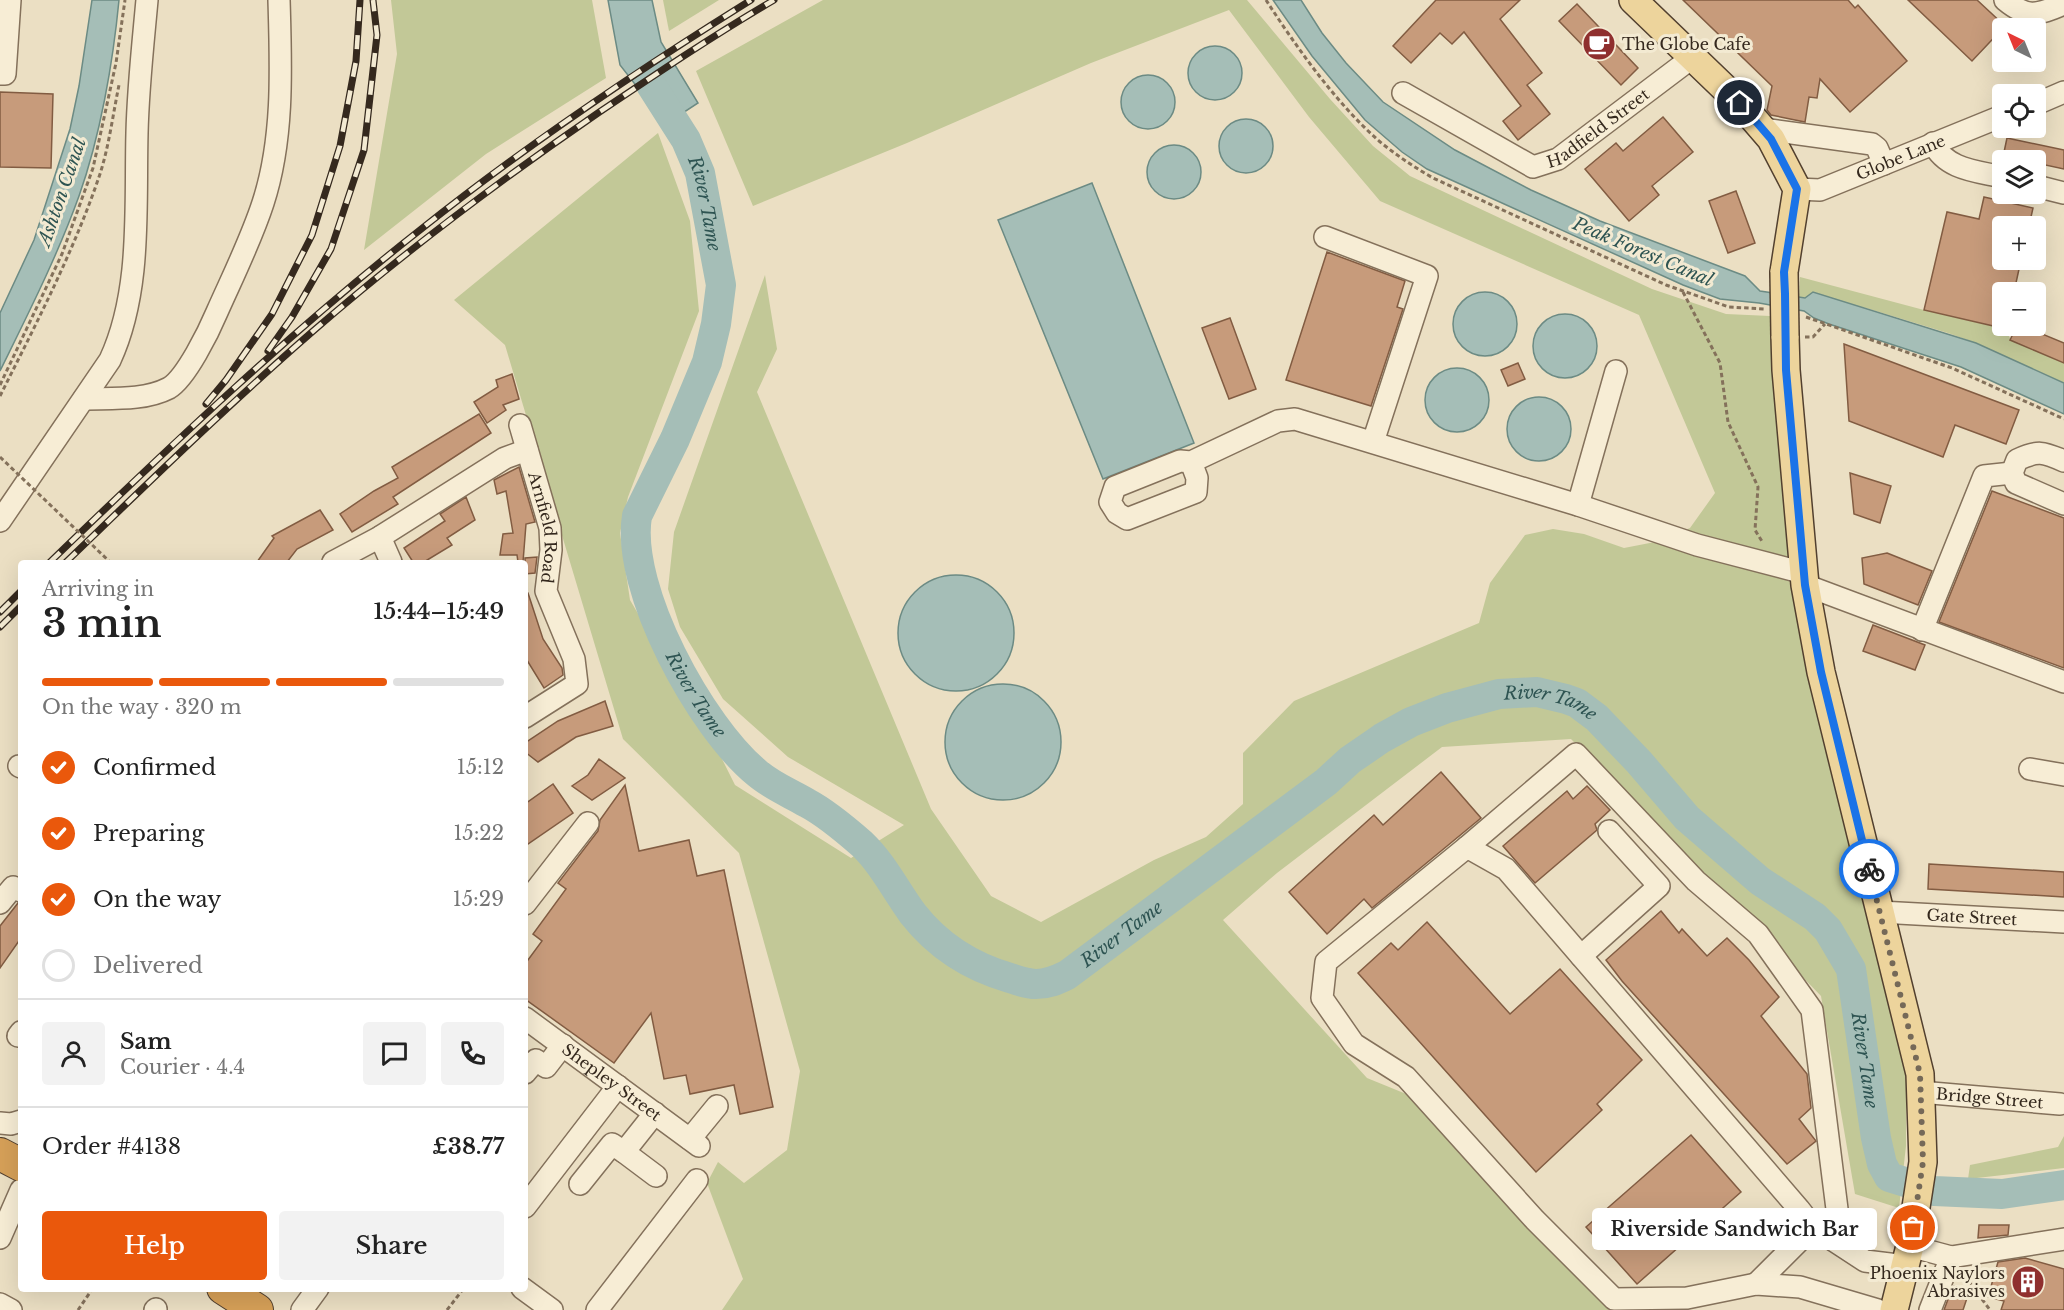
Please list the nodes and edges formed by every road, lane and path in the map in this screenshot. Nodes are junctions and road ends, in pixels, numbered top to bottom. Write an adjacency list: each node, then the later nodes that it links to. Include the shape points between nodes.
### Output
1 (10, 0): 10 (street, via 5,74)
2 (124, 0): 30 (path, via 116,63 93,168 62,254)
3 (147, 0): 32 (street, via 138,97 132,282 117,344)
4 (279, 0): 32 (street, via 281,74 273,161 263,203 207,334 171,387 131,397)
5 (1266, 0): 24 (path, via 1292,40 1352,113 1402,159 1432,178)
6 (1633, 0): 9 (main road)
7 (2005, 0): 8 (street, via 2015,9 2036,15)
8 (2064, 4)
9 (1693, 57): 13 (street, Hadfield Street, via 1558,159 1533,167); 16 (main road)
10 (0, 75)
11 (121, 75): 31 (path, via 101,172 89,205)
12 (2064, 92): 14 (street)
13 (1403, 93)
14 (2046, 100)
15 (1992, 120): 17 (street, Globe Lane)
16 (1763, 129): 18 (street, via 1872,144); 21 (main road)
17 (1933, 144): 18 (street, Globe Lane); 19 (street, via 1952,164)
18 (1884, 164): 21 (street, Globe Lane, via 1820,190)
19 (1992, 174)
20 (2046, 188): 22 (street)
21 (1797, 189): 27 (main road, bridge, via 1784,272)
22 (2064, 193)
23 (1325, 237): 35 (street, via 1427,276)
24 (1683, 291): 25 (path, via 1729,307); 45 (path, via 1720,363 1728,422 1758,487 1755,530)
25 (1772, 310)
26 (1826, 323): 27 (path); 28 (path); 33 (path, via 1952,368)
27 (1793, 326): 49 (main road, via 1787,381)
28 (1823, 328)
29 (1616, 371): 42 (street)
30 (0, 385)
31 (0, 396)
32 (84, 399): 43 (street)
33 (2064, 419)
34 (520, 425): 36 (street, Arnfield Road)
35 (1372, 442): 39 (street, via 1295,418 1278,421); 42 (street)
36 (527, 450): 44 (street, Arnfield Road, via 506,458); 52 (street, Arnfield Road, via 550,528 552,550 546,591 574,659 577,684)
37 (0, 457): 46 (path, bridge)
38 (2064, 461): 40 (street, via 2044,452 2034,453 2017,460)
39 (1191, 462)
40 (2012, 473): 41 (street, via 2016,483); 50 (street, via 1984,476)
41 (2064, 504)
42 (1578, 505): 49 (street)
43 (0, 521)
44 (380, 537): 47 (street, Arnfield Road); 48 (street)
45 (1764, 544)
46 (108, 560)
47 (337, 560)
48 (390, 560)
49 (1805, 579): 50 (street); 61 (main road, via 1821,672)
50 (1922, 630): 51 (street)
51 (2064, 682)
52 (528, 715)
53 (2030, 769): 54 (street)
54 (2064, 775)
55 (588, 823): 59 (street)
56 (1609, 831): 63 (street, via 1659,886)
57 (1467, 847): 63 (street, via 1506,869); 85 (street, via 1576,754 1696,881 1758,934 1812,1010 1836,1209); 88 (street, via 1326,962 1322,998 1354,1044 1406,1077 1535,1220 1614,1299 1687,1298)
58 (18, 890): 60 (street, via 13,887)
59 (528, 898)
60 (0, 903)
61 (1880, 912): 62 (street, Gate Street); 68 (main road, via 1920,1074)
62 (2064, 922)
63 (1581, 956): 82 (street)
64 (528, 1020): 65 (street, Shepley Street)
65 (563, 1045): 66 (street, via 546,1067 536,1059); 67 (street, Shepley Street)
66 (528, 1069)
67 (618, 1086): 71 (street, Shepley Street); 81 (street)
68 (1920, 1092): 69 (street, Bridge Street); 86 (main road, via 1923,1162)
69 (2060, 1104)
70 (717, 1106): 71 (street, Shepley Street, via 695,1143)
71 (655, 1113): 74 (street)
72 (18, 1122): 73 (street)
73 (0, 1123)
74 (624, 1152): 77 (street); 79 (street, via 612,1144)
75 (0, 1154): 76 (highway)
76 (18, 1163)
77 (656, 1176)
78 (697, 1180): 101 (street)
79 (580, 1184)
80 (18, 1197): 83 (street)
81 (528, 1202)
82 (1813, 1227): 85 (street); 88 (street)
83 (1, 1236)
84 (2064, 1239): 87 (street)
85 (1833, 1240): 86 (street, via 1865,1260)
86 (1908, 1256): 87 (street); 103 (main road)
87 (1950, 1257): 104 (street); 105 (path)
88 (1756, 1284): 102 (street, via 1800,1287)
89 (90, 1292): 96 (path)
90 (229, 1292): 97 (highway)
91 (315, 1292): 98 (street)
92 (461, 1292): 99 (path)
93 (527, 1292): 100 (street)
94 (0, 1304): 95 (street)
95 (11, 1310)
96 (78, 1310)
97 (257, 1310)
98 (302, 1310)
99 (447, 1310)
100 (552, 1310)
101 (597, 1310)
102 (1878, 1310)
103 (1894, 1310)
104 (1930, 1310)
105 (1990, 1310)

